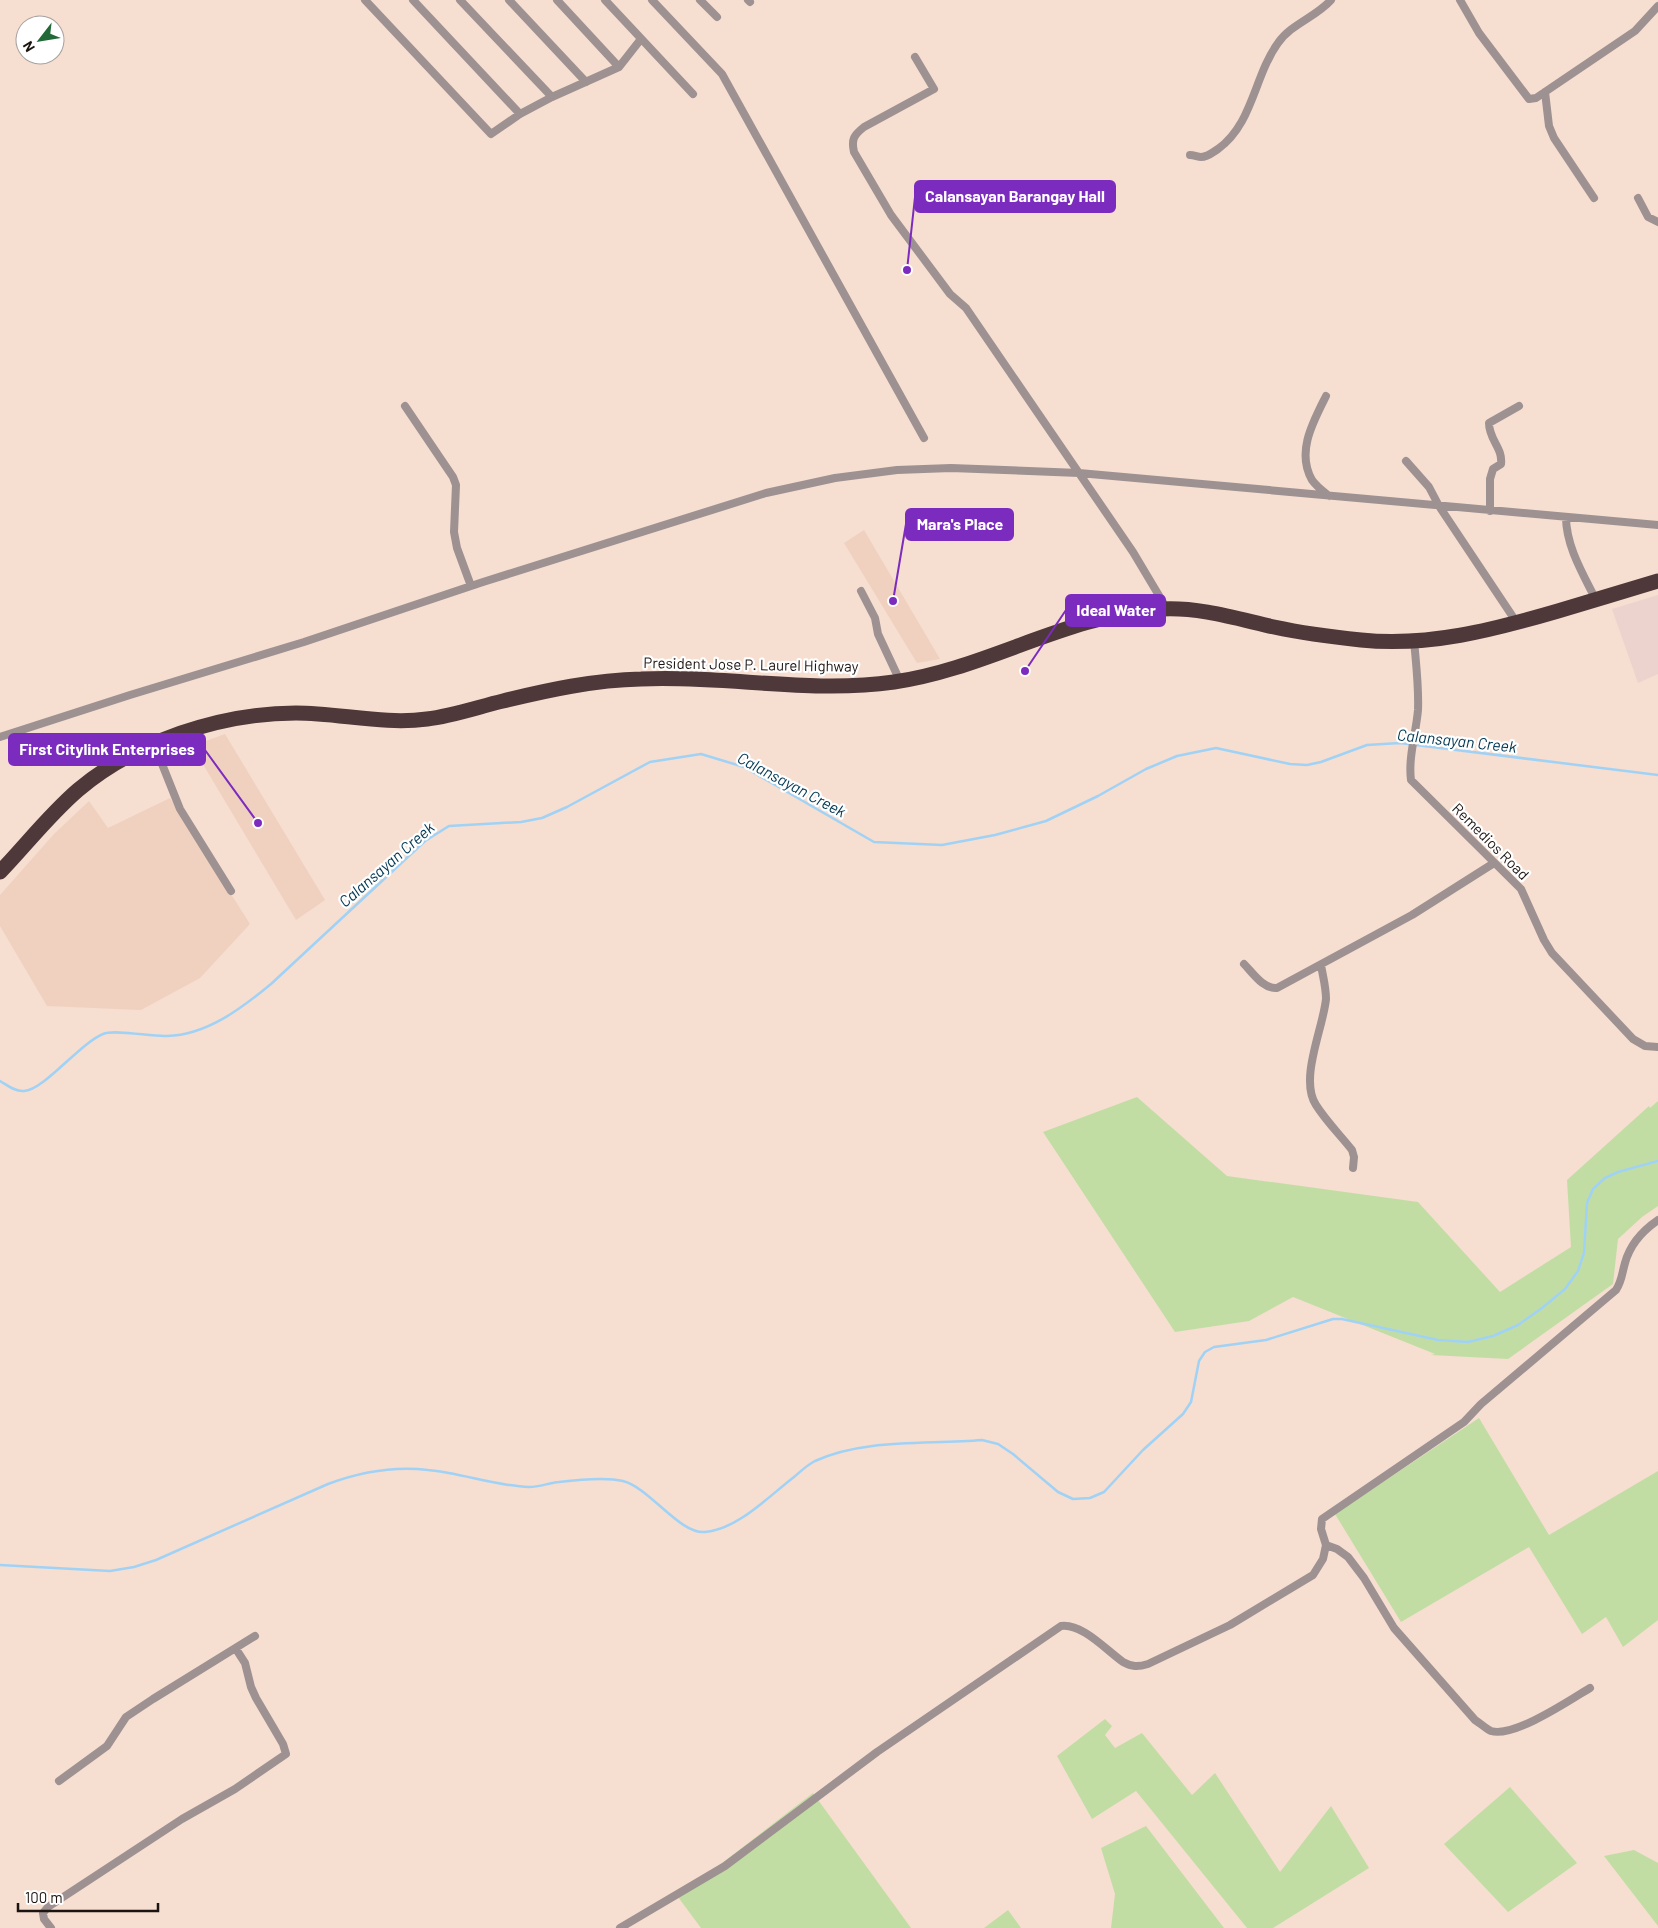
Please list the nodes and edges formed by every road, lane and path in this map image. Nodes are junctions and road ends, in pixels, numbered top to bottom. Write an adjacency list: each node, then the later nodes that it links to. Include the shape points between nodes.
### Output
1 (413, 0): 20 (street)
2 (460, 0): 19 (street)
3 (508, 0): 16 (street)
4 (556, 0): 15 (street)
5 (652, 0): 28 (street, via 722,74)
6 (700, 0): 12 (street)
7 (1331, 0): 21 (street, via 1278,42 1248,110 1230,141 1211,154 1202,157)
8 (1460, 0): 17 (street, via 1479,33 1529,99)
9 (607, 1): 13 (street)
10 (370, 2): 20 (street, via 491,134)
11 (1658, 6): 17 (street, via 1635,30)
12 (717, 17)
13 (641, 39): 15 (street); 18 (street)
14 (915, 57): 30 (street, via 934,89 855,134 852,142 854,152 891,216 950,294 966,308)
15 (620, 67): 16 (street)
16 (586, 82): 19 (street)
17 (1545, 92): 22 (street, via 1549,126 1554,138)
18 (693, 94)
19 (552, 97): 20 (street)
20 (520, 114)
21 (1190, 155)
22 (1594, 198)
23 (1638, 198): 24 (street, via 1648,217)
24 (1658, 222)
25 (1326, 396): 31 (street, via 1305,446 1313,482)
26 (404, 406): 37 (street, via 456,484 454,532)
27 (1519, 406): 33 (street, via 1489,423 1489,431 1502,456 1501,464 1493,469 1490,478)
28 (924, 438)
29 (1406, 461): 32 (street, via 1429,487)
30 (1078, 473): 31 (street); 37 (street, via 951,468 897,470 835,478 766,493); 40 (street, via 1134,552)
31 (1329, 496): 32 (street)
32 (1439, 506): 33 (street); 41 (street)
33 (1490, 511): 34 (street)
34 (1566, 517): 35 (street); 39 (street, via 1566,531)
35 (1658, 525)
36 (1658, 581): 39 (highway, President Jose P. Laurel Highway)
37 (471, 586): 44 (street)
38 (861, 592): 43 (street)
39 (1596, 600): 41 (highway, President Jose P. Laurel Highway)
40 (1167, 609): 42 (highway, President Jose P. Laurel Highway, via 1198,611 1346,638 1381,642); 43 (highway, President Jose P. Laurel Highway, via 1095,621 948,670)
41 (1517, 623): 42 (highway, President Jose P. Laurel Highway, via 1472,634)
42 (1414, 640): 46 (street, Remedios Road, via 1418,711 1411,780)
43 (900, 681): 45 (highway, President Jose P. Laurel Highway, via 830,686 640,678 551,690 427,719 269,713 207,725)
44 (0, 737)
45 (154, 744): 47 (highway, President Jose P. Laurel Highway, via 106,770 78,790); 48 (street, via 180,809)
46 (1494, 863): 50 (street, via 1412,915); 51 (street, Remedios Road, via 1521,889 1552,953 1633,1038 1645,1046)
47 (0, 872)
48 (231, 892)
49 (1244, 964): 50 (street, via 1269,989 1286,984)
50 (1321, 965): 52 (street, via 1325,1002 1310,1090 1315,1104 1352,1150)
51 (1658, 1047)
52 (1353, 1168)
53 (1658, 1220): 54 (street, via 1633,1242 1622,1281 1616,1290 1464,1422 1322,1519)
54 (1326, 1546): 57 (street, via 1348,1557 1394,1628 1475,1720 1492,1731 1507,1731 1530,1723); 60 (street, via 1323,1559 1308,1578 1230,1625 1148,1664 1131,1666 1079,1629 1061,1626 851,1772 725,1866)
55 (255, 1636): 56 (street)
56 (236, 1649): 58 (street, via 126,1717 106,1746); 59 (street, via 245,1663 256,1698 286,1754 48,1908 43,1912)
57 (1590, 1688)
58 (59, 1781)
59 (50, 1928)
60 (620, 1928)

